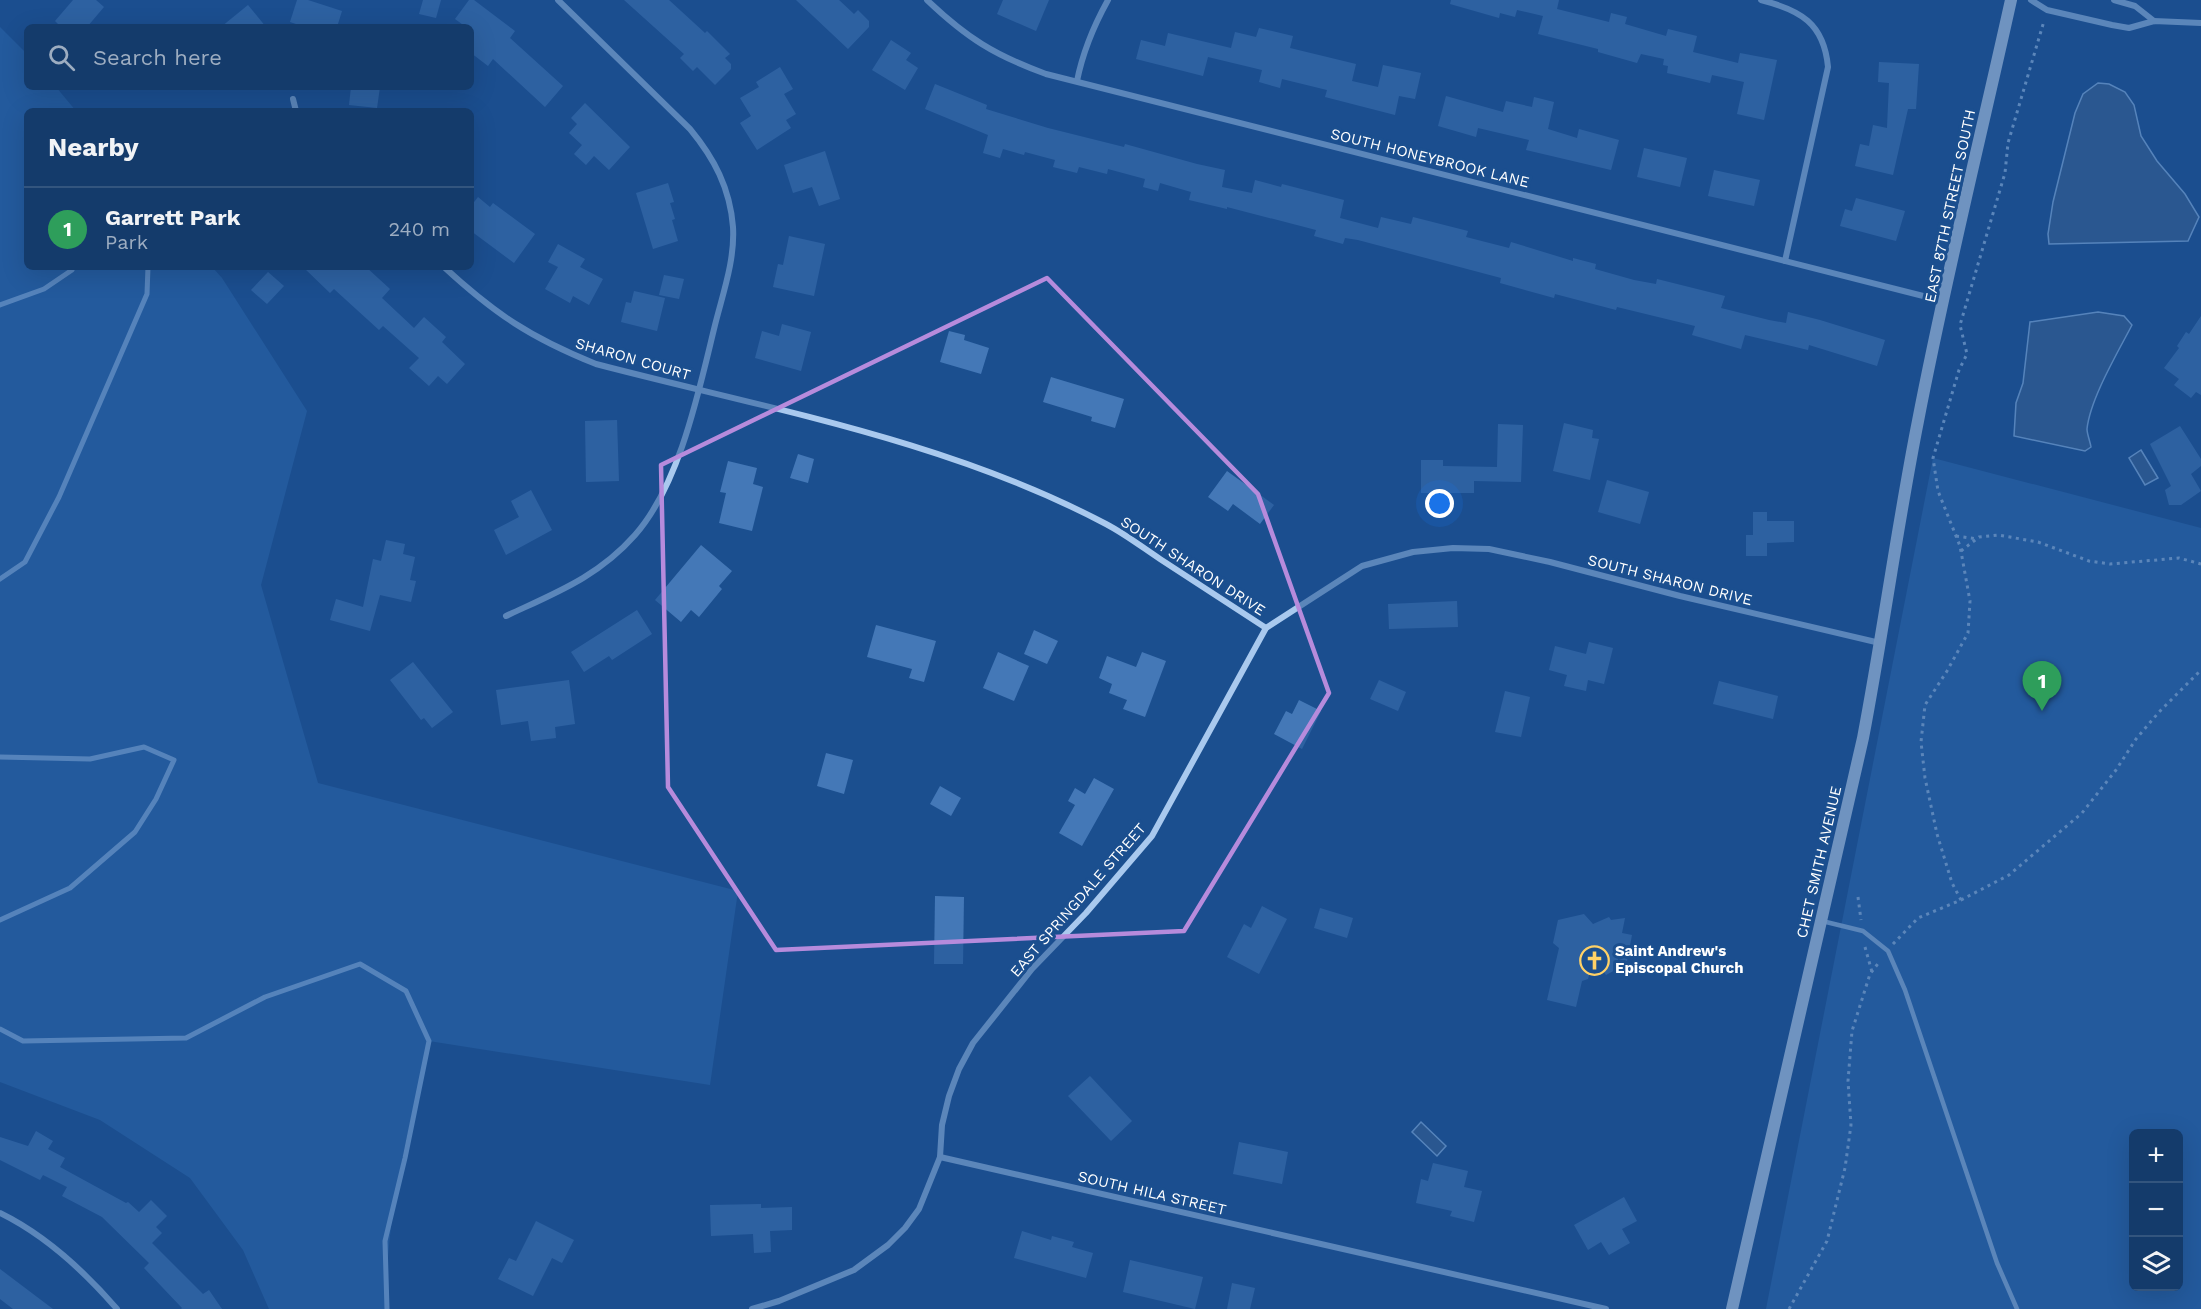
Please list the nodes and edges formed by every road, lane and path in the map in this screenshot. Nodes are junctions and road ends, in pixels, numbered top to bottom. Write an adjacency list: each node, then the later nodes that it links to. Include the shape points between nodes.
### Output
1 (558, 0): 17 (street, via 690,129 718,169 725,188 732,249)
2 (927, 0): 11 (street, SOUTH HONEYBROOK LANE, via 959,30 988,49 1046,74)
3 (1108, 0): 11 (street, via 1090,32)
4 (1761, 0): 14 (street, via 1794,10 1810,23 1821,39 1828,67)
5 (2011, 0): 16 (street, EAST 87TH STREET SOUTH)
6 (2031, 0): 9 (street, via 2047,10 2112,26 2129,28)
7 (2114, 0): 9 (street, via 2135,6)
8 (2044, 19): 19 (path, via 2008,143 2005,173 1960,325 1967,354 1933,458 1938,491)
9 (2154, 21): 10 (street)
10 (2201, 23)
11 (1077, 81): 14 (street, SOUTH HONEYBROOK LANE)
12 (293, 99): 13 (street)
13 (295, 108)
14 (1785, 261): 16 (street, SOUTH HONEYBROOK LANE)
15 (447, 270): 17 (street, SHARON COURT, via 497,313 557,349 596,364)
16 (1944, 302): 18 (street, EAST 87TH STREET SOUTH)
17 (699, 391): 23 (street, via 664,492 636,534 588,577); 24 (street, SOUTH SHARON DRIVE, via 876,435 990,472 1108,525)
18 (1918, 418): 25 (street, CHET SMITH AVENUE)
19 (1956, 536): 20 (path); 21 (path)
20 (1978, 538): 21 (path); 22 (path, via 1998,535 2038,542 2089,561 2110,564 2179,558)
21 (1961, 551): 27 (path, via 1970,601 1968,633 1925,705 1921,742 1937,834)
22 (2201, 564)
23 (506, 616)
24 (1266, 628): 25 (street, SOUTH SHARON DRIVE, via 1362,566 1413,552 1480,548); 30 (street, EAST SPRINGDALE STREET, via 1152,836 1032,969 973,1044 949,1096)
25 (1881, 644): 28 (street, CHET SMITH AVENUE)
26 (2201, 670): 27 (path, via 2136,739 2082,813 2009,875)
27 (1961, 900): 29 (path, via 1918,918)
28 (1820, 921): 29 (lane, via 1863,931); 35 (street, CHET SMITH AVENUE)
29 (1888, 951): 36 (path, via 1870,974 1852,1031 1848,1082 1851,1125 1827,1241); 37 (lane, via 1905,990 1997,1263)
30 (940, 1158): 33 (street, via 919,1209 905,1228 871,1259 823,1284); 34 (street, SOUTH HILA STREET)
31 (0, 1213): 32 (street, via 47,1242)
32 (117, 1309)
33 (752, 1309)
34 (1606, 1309)
35 (1732, 1309)
36 (1789, 1309)
37 (2017, 1309)

